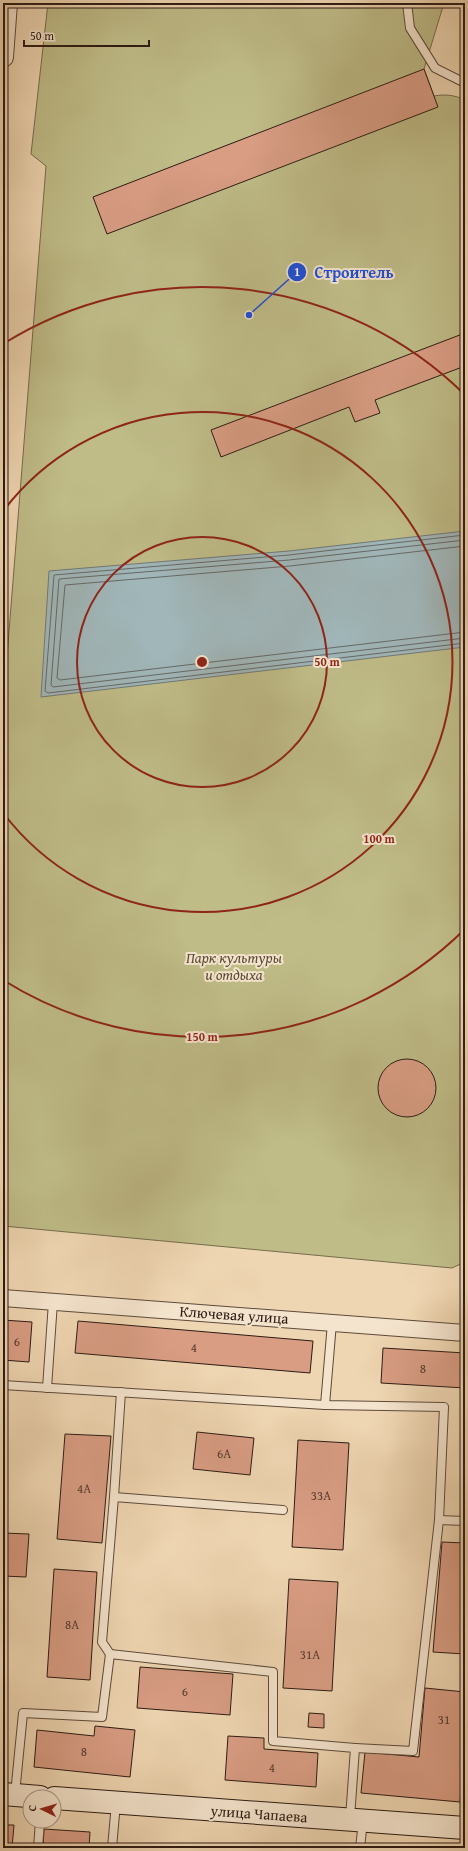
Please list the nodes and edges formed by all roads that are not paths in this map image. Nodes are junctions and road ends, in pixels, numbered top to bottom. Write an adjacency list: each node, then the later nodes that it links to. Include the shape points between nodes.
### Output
1 (7, 3): 3 (street)
2 (407, 3): 4 (lane, via 410,28 435,68)
3 (3, 57)
4 (465, 83)
5 (3, 1298): 6 (street, Ключевая улица)
6 (53, 1302): 7 (street, Ключевая улица); 10 (lane)
7 (332, 1323): 8 (street, Ключевая улица); 12 (lane)
8 (465, 1333)
9 (3, 1385): 10 (lane)
10 (47, 1388): 11 (lane)
11 (121, 1392): 12 (lane); 13 (lane)
12 (325, 1404): 15 (lane, via 444,1408)
13 (114, 1497): 14 (lane); 17 (lane, via 102,1642)
14 (283, 1510)
15 (439, 1520): 16 (lane); 18 (lane, via 413,1751)
16 (465, 1521)
17 (110, 1654): 18 (lane, via 273,1672 273,1741); 19 (lane, via 102,1717 23,1713)
18 (355, 1748): 23 (lane)
19 (9, 1795): 20 (main road)
20 (22, 1796)
21 (62, 1799): 22 (main road, улица Чапаева)
22 (116, 1803): 23 (main road, улица Чапаева); 27 (lane)
23 (356, 1821): 24 (main road, улица Чапаева); 28 (lane)
24 (465, 1828)
25 (39, 1829): 26 (lane)
26 (38, 1848)
27 (112, 1848)
28 (360, 1848)

